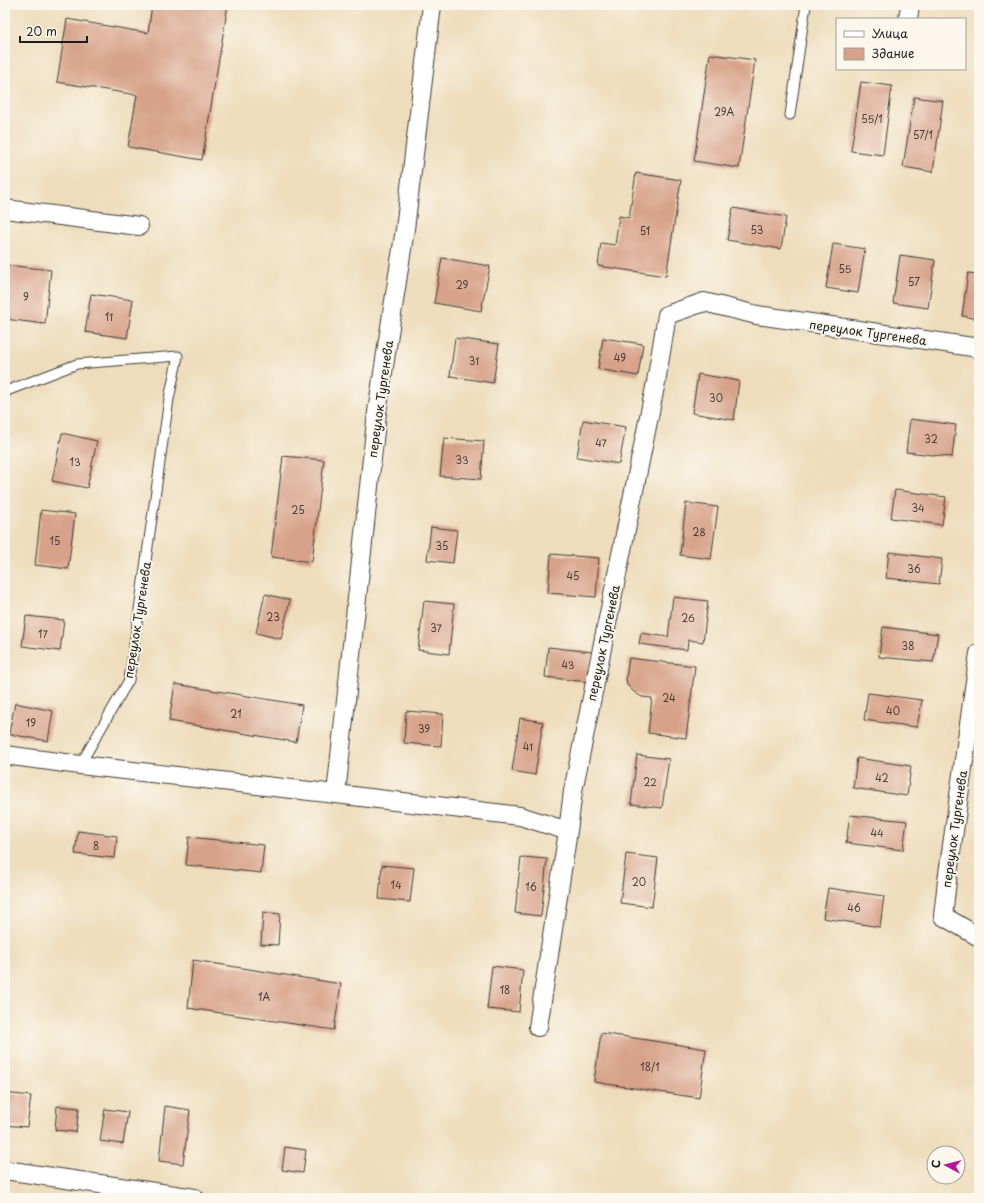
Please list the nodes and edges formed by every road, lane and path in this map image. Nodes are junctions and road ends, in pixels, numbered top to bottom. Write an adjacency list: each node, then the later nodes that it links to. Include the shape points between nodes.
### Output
1 (432, 5): 13 (street, переулок Тургенева, via 405,229 377,412)
2 (806, 5): 5 (lane)
3 (910, 5): 4 (street)
4 (908, 18)
5 (790, 115)
6 (5, 209): 7 (street)
7 (139, 226)
8 (979, 348): 14 (street, переулок Тургенева, via 755,315 704,302 667,314 655,390 573,791)
9 (5, 393): 12 (lane, переулок Тургенева, via 77,364 178,356 169,399 129,680)
10 (979, 653): 15 (street, переулок Тургенева, via 943,916)
11 (5, 755): 12 (street)
12 (80, 765): 13 (street)
13 (336, 794): 14 (street, via 520,816)
14 (568, 831): 16 (street)
15 (979, 937)
16 (538, 1027)
17 (5, 1170): 18 (street)
18 (195, 1198)

